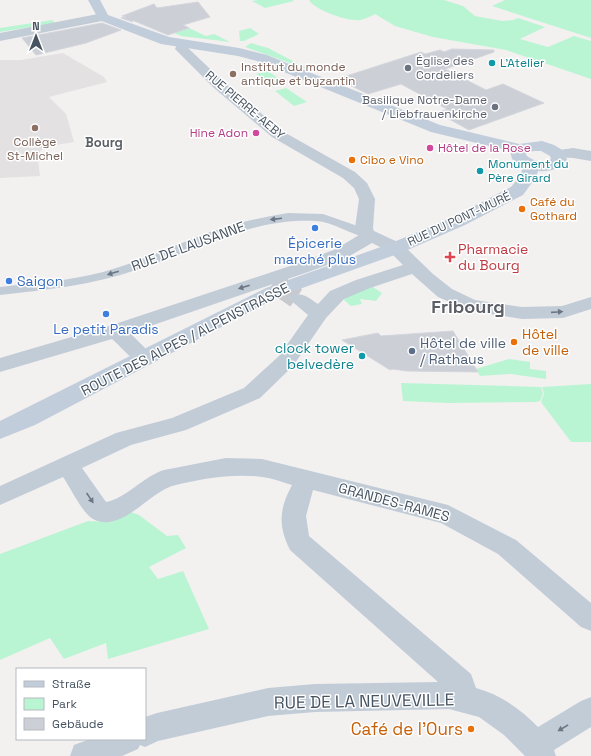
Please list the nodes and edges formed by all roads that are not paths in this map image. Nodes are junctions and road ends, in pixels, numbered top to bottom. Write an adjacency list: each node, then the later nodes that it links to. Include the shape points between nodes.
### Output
1 (94, 0): 2 (main road)
2 (103, 17): 3 (street); 4 (main road)
3 (0, 37)
4 (183, 44): 5 (main road, via 262,58 436,129); 9 (street, RUE PIERRE-AEBY, via 181,49 218,85 277,134 330,164 358,184 367,199 364,228)
5 (520, 149): 6 (main road, via 539,146); 8 (main road, via 518,156)
6 (558, 154): 7 (street); 8 (main road, via 559,160 552,165)
7 (591, 156)
8 (532, 165): 10 (main road, RUE DU PONT-MURÉ, via 528,177 517,191 459,221)
9 (369, 235): 10 (street, RUE DE LAUSANNE); 12 (street, RUE DE LAUSANNE, one-way to 12, via 322,218 274,219 236,227 150,261 101,277); 16 (street, one-way to 16, via 342,253 272,281 159,315)
10 (396, 248): 11 (street, RUE DE LAUSANNE); 17 (main road, ROUTE DES ALPES / ALPENSTRASSE, via 273,292)
11 (415, 266): 14 (street, RUE DE LAUSANNE, one-way to 14, via 445,293 471,305 522,313 563,312); 15 (street, via 338,295)
12 (0, 291)
13 (298, 299): 15 (street)
14 (591, 303)
15 (319, 314): 20 (street, via 286,360 252,394 178,424 124,440)
16 (116, 331): 17 (street); 18 (street)
17 (146, 358): 19 (main road, ROUTE DES ALPES / ALPENSTRASSE)
18 (0, 365)
19 (0, 431)
20 (68, 465): 21 (street, GRANDES-RAMES, one-way to 21, via 95,506 102,512 125,505 156,482 226,467 262,468); 22 (street)
21 (304, 485): 23 (street, GRANDES-RAMES, via 448,515 507,547); 24 (street, via 293,517 292,529 299,543 461,683)
22 (0, 496)
23 (591, 619)
24 (464, 699): 26 (street, RUE DE LA NEUVEVILLE, via 449,695 315,698 268,702); 28 (street, RUE DE LA NEUVEVILLE, via 487,705 515,725)
25 (591, 711): 28 (street, one-way to 28)
26 (146, 732)
27 (125, 740): 29 (street)
28 (538, 750)
29 (85, 756)

